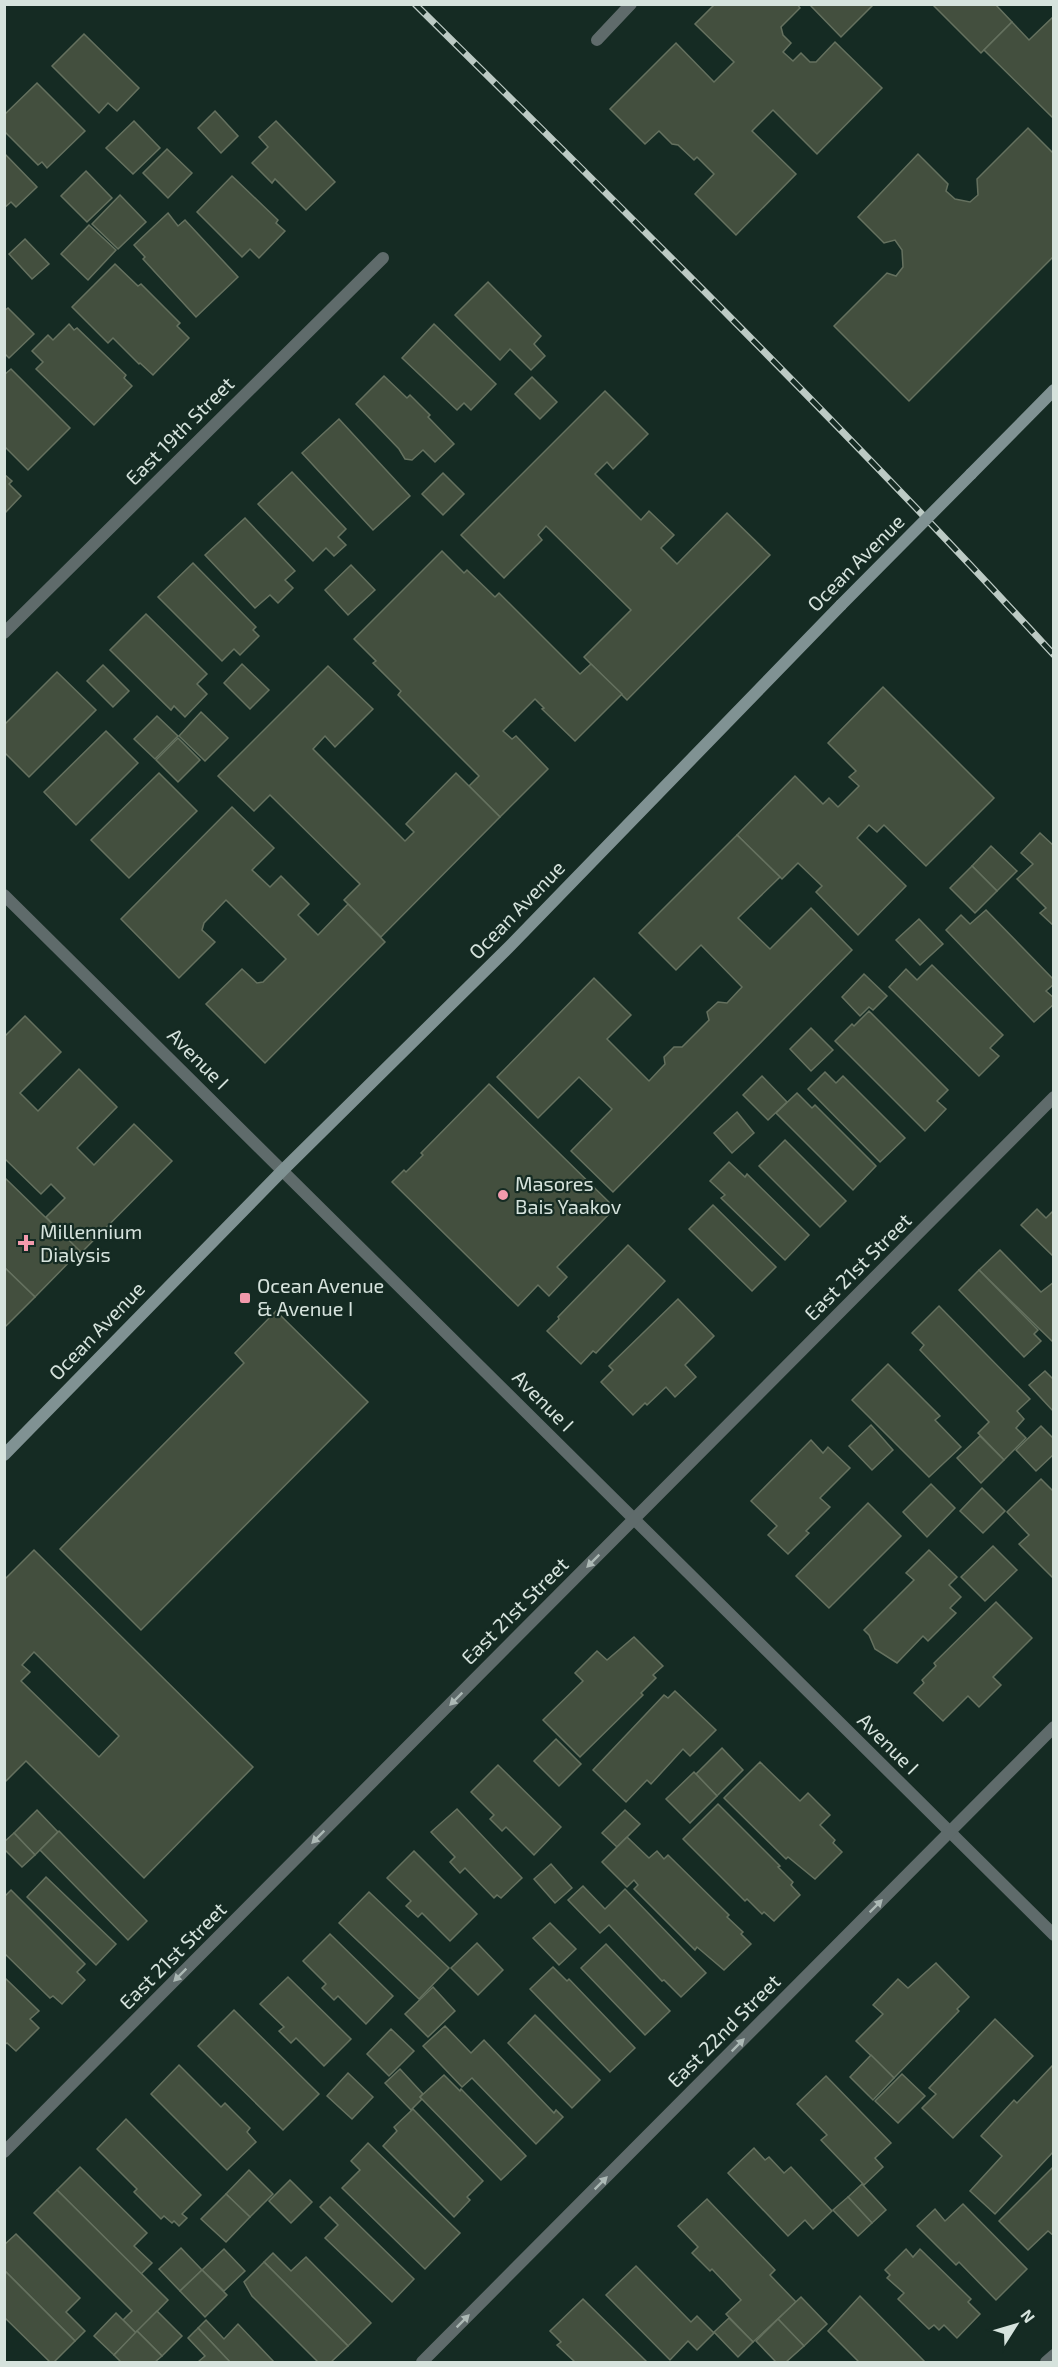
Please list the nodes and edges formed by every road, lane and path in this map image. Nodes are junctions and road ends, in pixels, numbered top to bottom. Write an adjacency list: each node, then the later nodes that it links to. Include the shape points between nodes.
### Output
1 (632, 4): 2 (street)
2 (597, 40)
3 (383, 258): 5 (street, East 19th Street)
4 (1053, 390): 8 (main road, Ocean Avenue, bridge, via 510,946)
5 (4, 633)
6 (4, 895): 8 (street, Avenue I)
7 (1053, 1097): 10 (street, East 21st Street)
8 (283, 1170): 9 (main road, Ocean Avenue); 10 (street, Avenue I)
9 (4, 1455)
10 (634, 1520): 12 (street, Avenue I); 14 (street, East 21st Street, one-way to 14)
11 (1053, 1727): 12 (street, East 22nd Street)
12 (949, 1832): 13 (street, Avenue I); 16 (street, East 22nd Street, one-way to 12)
13 (1053, 1935)
14 (4, 2152)
15 (1053, 2355): 17 (street)
16 (422, 2362)
17 (1047, 2362)

